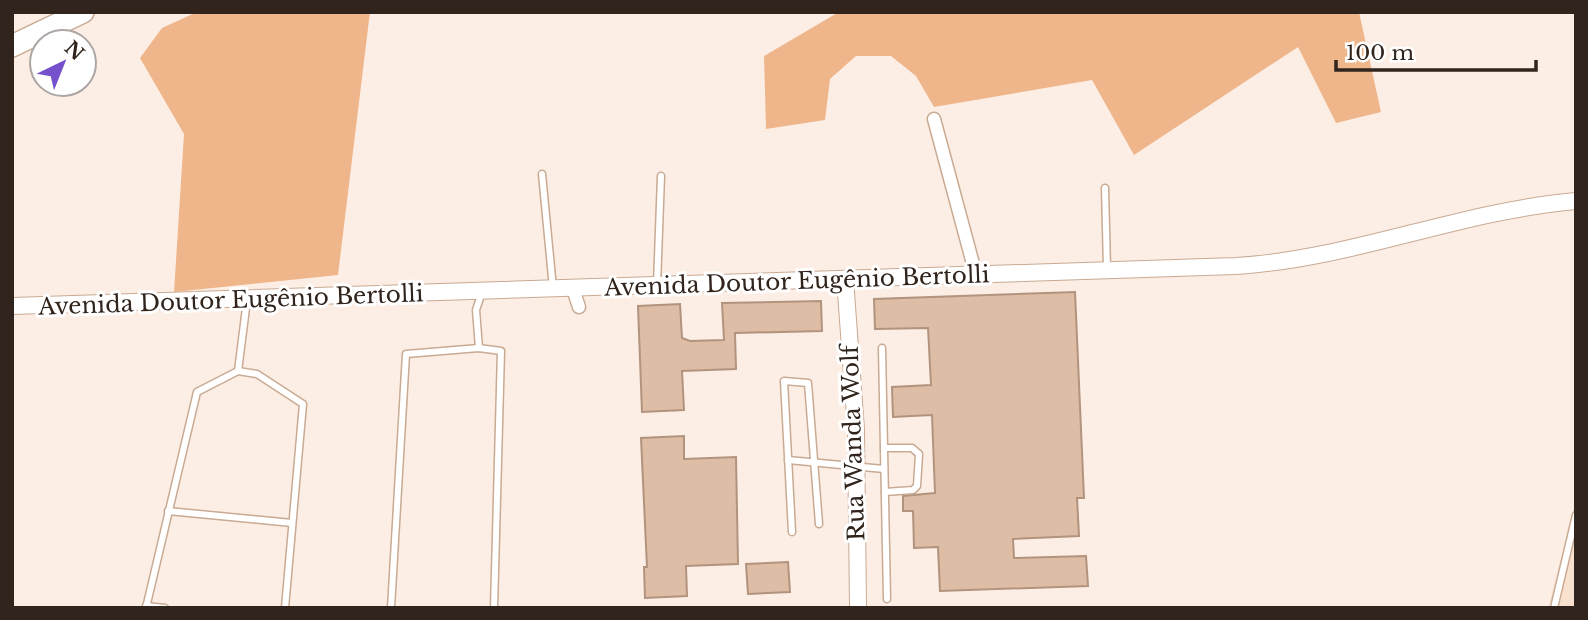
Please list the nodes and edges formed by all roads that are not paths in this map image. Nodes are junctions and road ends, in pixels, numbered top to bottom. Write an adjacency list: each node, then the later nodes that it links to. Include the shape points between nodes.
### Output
1 (83, 12): 2 (highway)
2 (12, 46)
3 (934, 119): 9 (street)
4 (542, 174): 13 (lane)
5 (661, 176): 11 (lane)
6 (1105, 188): 8 (lane)
7 (1576, 201): 8 (street, Avenida Doutor Eugênio Bertolli, via 1505,212 1288,261)
8 (1107, 270): 9 (street, Avenida Doutor Eugênio Bertolli)
9 (975, 275): 10 (street, Avenida Doutor Eugênio Bertolli)
10 (845, 279): 11 (street, Avenida Doutor Eugênio Bertolli); 24 (street, Rua Wanda Wolf)
11 (656, 286): 12 (street, Avenida Doutor Eugênio Bertolli)
12 (573, 289): 13 (street, Avenida Doutor Eugênio Bertolli); 17 (street)
13 (553, 290): 14 (street, Avenida Doutor Eugênio Bertolli)
14 (482, 292): 15 (street, Avenida Doutor Eugênio Bertolli); 18 (lane, via 476,310)
15 (247, 300): 16 (street, Avenida Doutor Eugênio Bertolli); 20 (lane)
16 (12, 306)
17 (579, 307)
18 (479, 348): 36 (lane, via 406,354); 37 (lane, via 501,351)
19 (882, 348): 21 (lane)
20 (238, 371): 27 (lane, via 197,392); 29 (lane, via 257,374 303,404)
21 (884, 448): 25 (lane); 26 (lane, via 912,448 919,454 917,486)
22 (788, 460): 23 (lane); 23 (lane, via 784,381 808,383); 31 (lane)
23 (816, 462): 24 (lane); 30 (lane)
24 (857, 466): 25 (lane); 38 (street, Rua Wanda Wolf)
25 (884, 468): 26 (lane)
26 (885, 492): 32 (lane)
27 (169, 511): 29 (lane); 33 (lane)
28 (1576, 515): 39 (lane)
29 (292, 523): 35 (lane)
30 (819, 524)
31 (792, 532)
32 (887, 599)
33 (146, 607): 34 (lane)
34 (165, 608)
35 (285, 608)
36 (391, 608)
37 (494, 608)
38 (858, 608)
39 (1554, 608)

